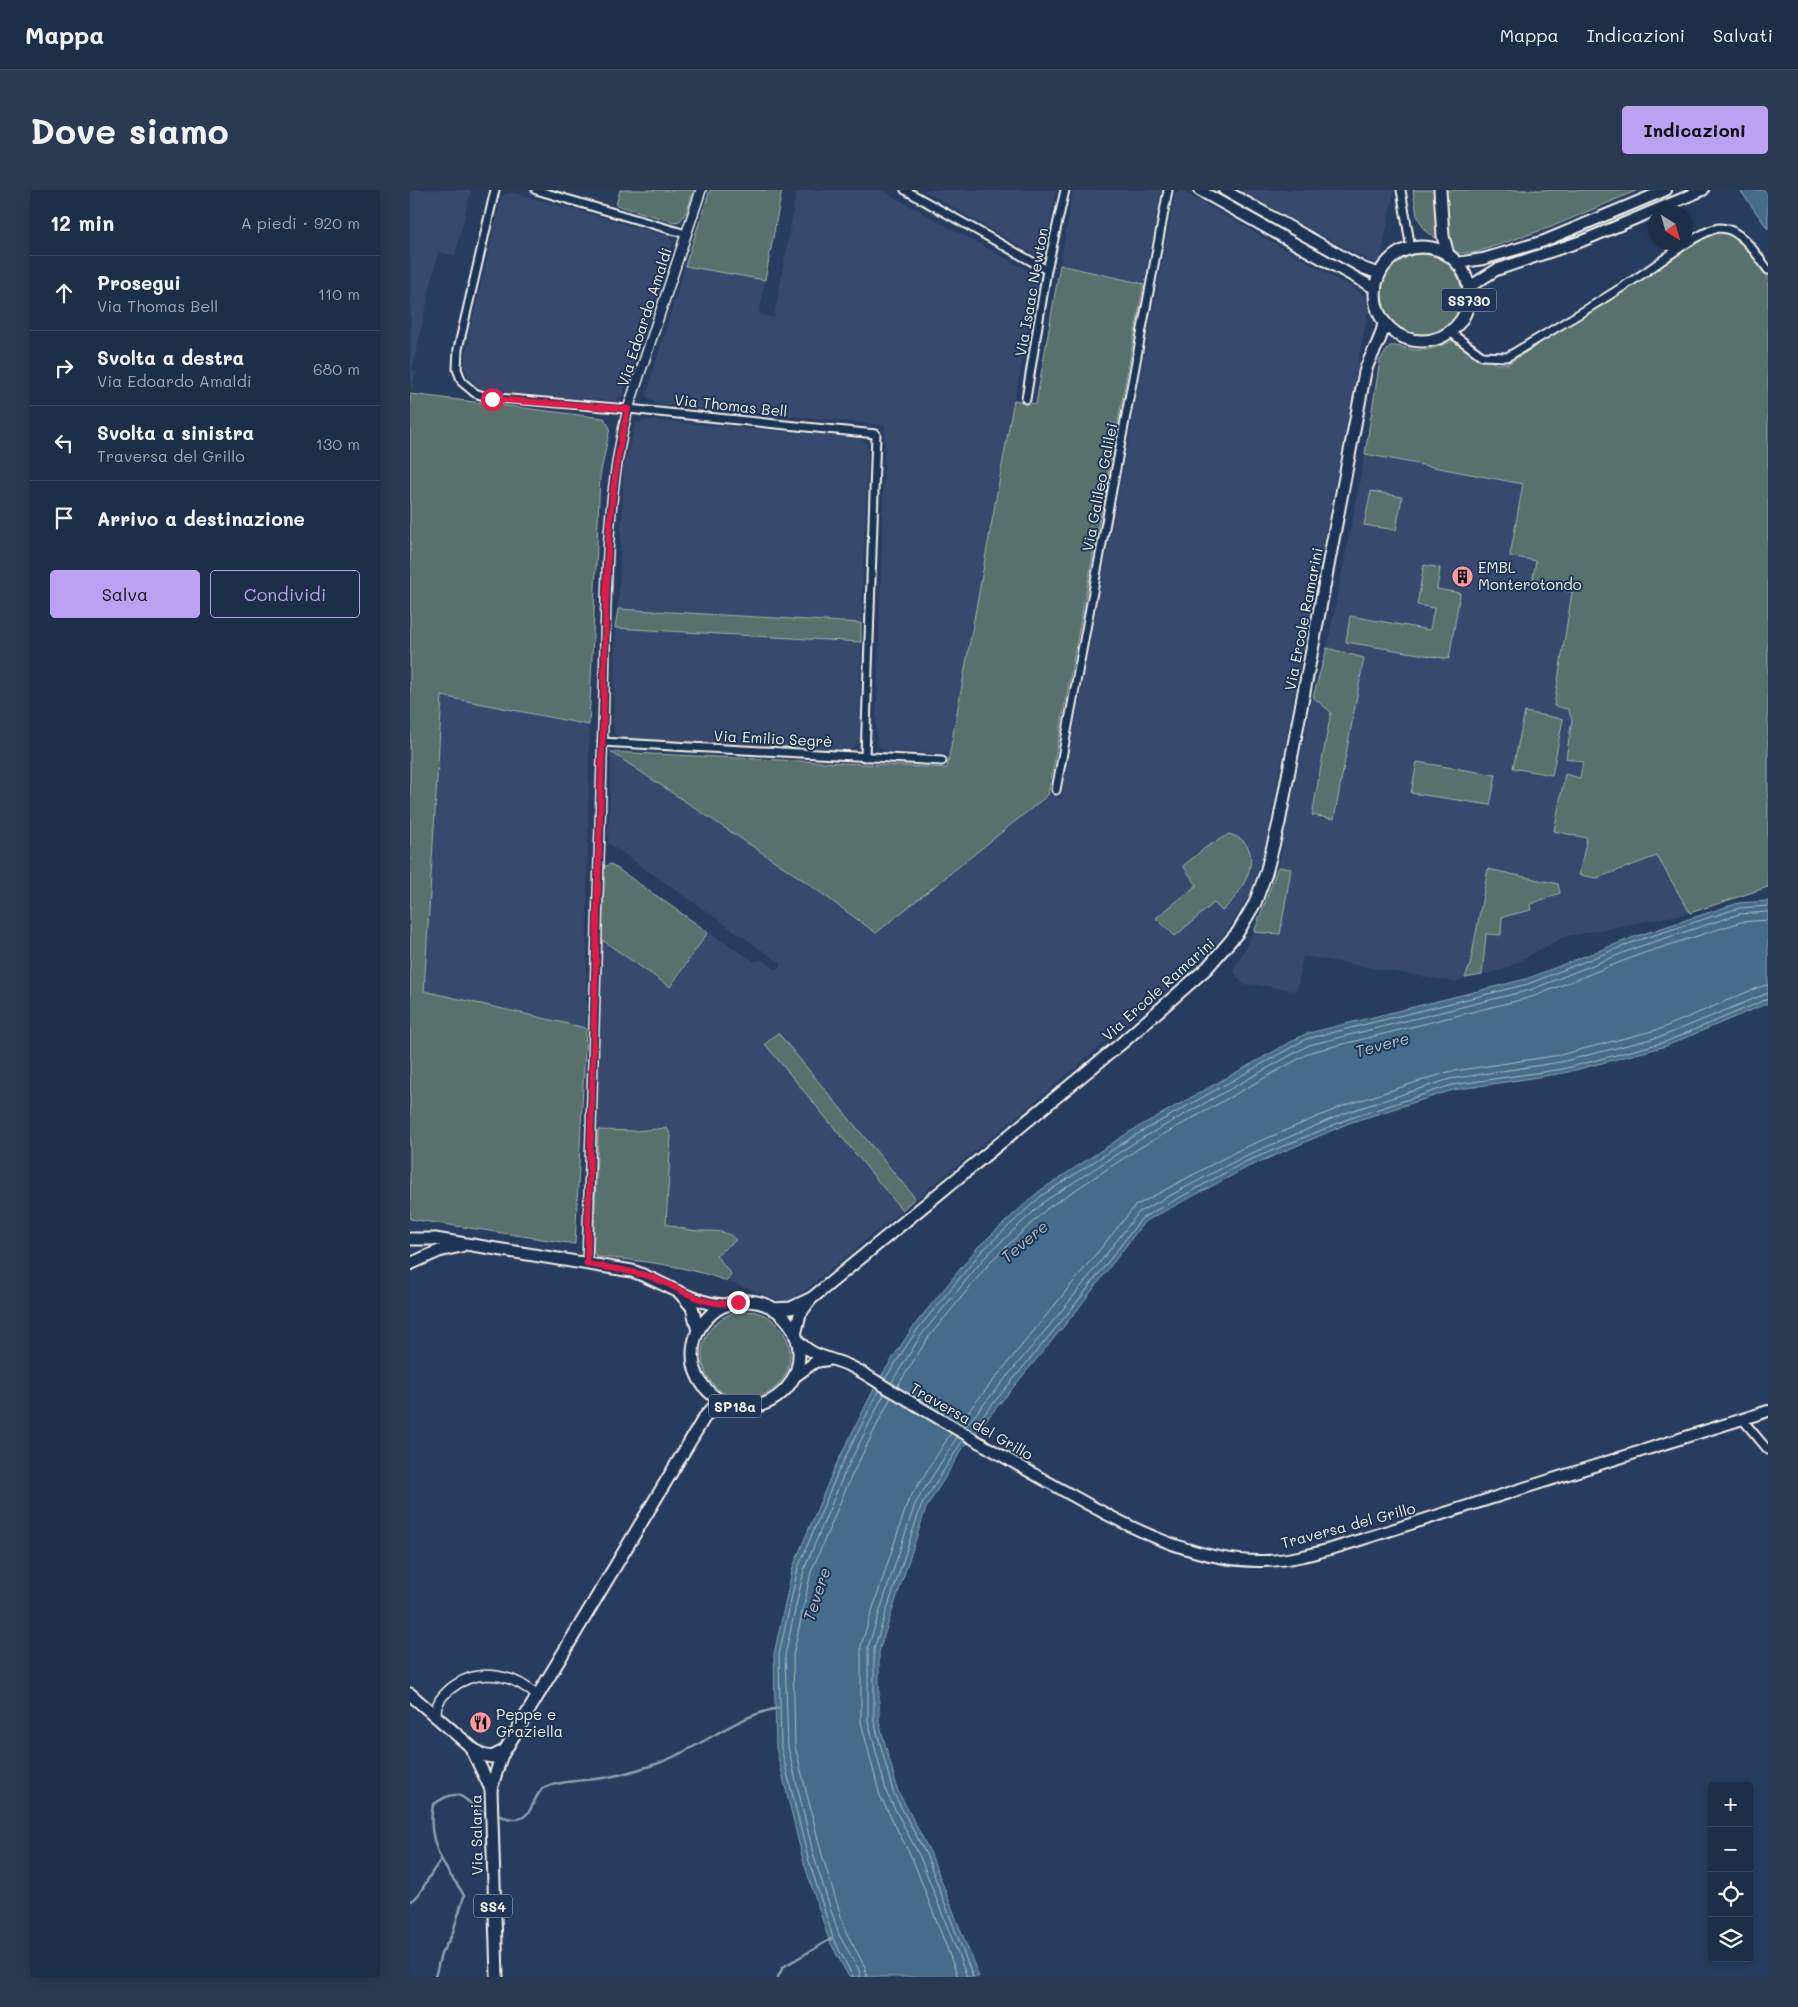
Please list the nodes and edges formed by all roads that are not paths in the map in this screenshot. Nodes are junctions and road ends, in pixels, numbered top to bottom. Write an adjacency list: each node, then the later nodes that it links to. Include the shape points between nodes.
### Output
1 (495, 190): 28 (street, Via Thomas Bell, via 459,342 457,363 462,382 475,393 492,399)
2 (536, 190): 14 (street)
3 (701, 190): 14 (street, Via Edoardo Amaldi)
4 (905, 190): 18 (street)
5 (1065, 190): 18 (street, Via Isaac Newton)
6 (1168, 190): 32 (street, Via Galileo Galilei)
7 (1199, 190): 22 (main road)
8 (1224, 190): 20 (main road)
9 (1401, 190): 16 (street)
10 (1440, 190): 13 (main road)
11 (1666, 190): 17 (main road, via 1544,241 1474,261)
12 (1703, 190): 21 (main road, SS730, via 1560,249 1491,272)
13 (1442, 215): 15 (main road, via 1436,235); 17 (main road, via 1443,236)
14 (686, 234): 28 (street, Via Edoardo Amaldi)
15 (1425, 247): 16 (main road); 17 (main road)
16 (1411, 249): 20 (main road, via 1388,262)
17 (1453, 259): 21 (main road, SS730, via 1465,274)
18 (1047, 270): 27 (street, Via Isaac Newton)
19 (1768, 270): 24 (street, via 1746,243 1733,232 1721,228 1706,232 1507,357 1482,356)
20 (1380, 274): 22 (main road)
21 (1469, 287): 24 (main road, SS730, via 1466,312)
22 (1376, 289): 23 (main road, via 1378,312)
23 (1384, 322): 25 (main road); 26 (main road, Via Ercole Ramarini)
24 (1450, 332): 25 (main road, SS730, via 1427,341)
25 (1402, 337): 26 (main road)
26 (1379, 346): 38 (main road, Via Ercole Ramarini, via 1365,372 1279,823 1266,873 1246,920 1219,956 1174,998)
27 (1026, 400)
28 (628, 409): 29 (street, Via Edoardo Amaldi, via 611,503); 30 (street, Via Thomas Bell, via 876,434)
29 (602, 742): 30 (street, Via Emilio Segrè); 36 (street, Via Edoardo Amaldi)
30 (865, 757): 31 (street, Via Emilio Segrè)
31 (942, 761)
32 (1056, 790)
33 (410, 1239): 34 (main road, SP18a, via 428,1238)
34 (467, 1245): 35 (main road, SP18a, via 439,1251); 36 (main road, SP18a)
35 (410, 1264)
36 (587, 1264): 37 (main road, SP18a, via 632,1271)
37 (674, 1288): 39 (main road, SP18a, via 706,1301); 41 (main road, via 692,1307)
38 (812, 1298): 40 (main road, Via Ercole Ramarini, via 791,1308); 42 (main road, Via Ercole Ramarini, via 800,1314)
39 (727, 1305): 40 (main road, SP18a, via 756,1302); 41 (main road, SP18a, via 708,1317)
40 (773, 1309): 42 (main road, Traversa del Grillo, via 786,1320)
41 (698, 1331): 45 (main road, SP18a, via 692,1355 695,1370 701,1384)
42 (795, 1337): 43 (main road, Traversa del Grillo, via 810,1352); 44 (main road, via 798,1362)
43 (829, 1360): 44 (main road, via 815,1362); 47 (main road, Traversa del Grillo, via 862,1373 1114,1519 1156,1537 1215,1555 1266,1561 1298,1557 1349,1544)
44 (793, 1378): 45 (main road, SP18a, via 771,1401 739,1407)
45 (724, 1403): 50 (main road, via 713,1408 704,1418)
46 (1768, 1411): 47 (main road, Traversa del Grillo)
47 (1742, 1419): 48 (street)
48 (1768, 1450)
49 (410, 1694): 51 (main road, Via Salaria / SS4)
50 (537, 1696): 51 (street, via 510,1679 475,1676 461,1681 445,1694 437,1704); 53 (main road)
51 (436, 1715): 52 (main road, Via Salaria / SS4)
52 (470, 1746): 53 (main road, via 482,1755 492,1757); 54 (main road, Via Salaria / SS4)
53 (506, 1750): 54 (main road, via 498,1763)
54 (491, 1792): 55 (main road, Via Salaria / SS4)
55 (497, 1977)

